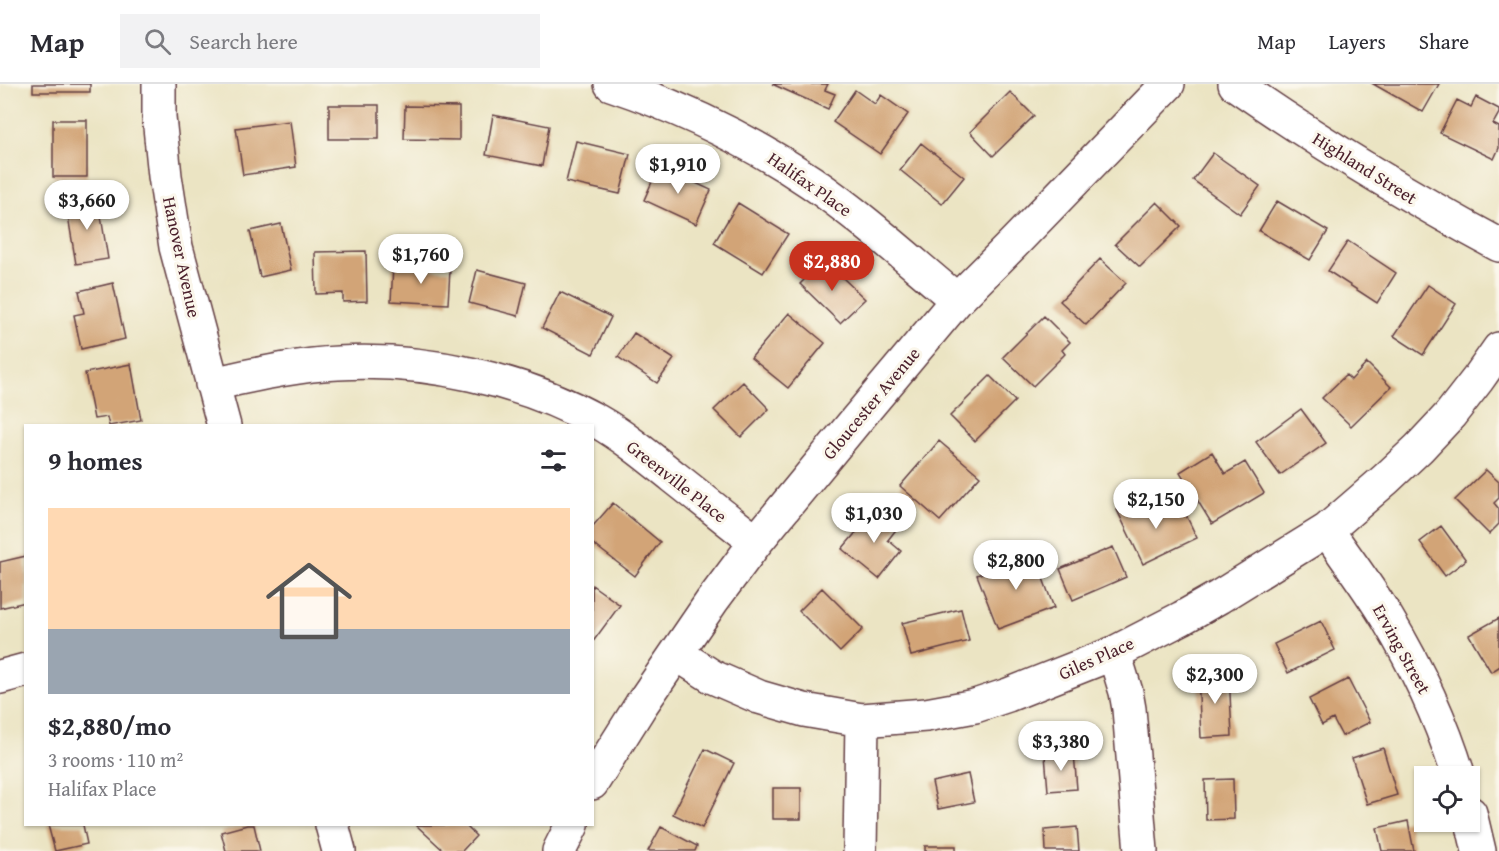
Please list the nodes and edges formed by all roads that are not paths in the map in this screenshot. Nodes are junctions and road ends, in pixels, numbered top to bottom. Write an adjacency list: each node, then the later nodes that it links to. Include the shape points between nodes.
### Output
1 (159, 84): 8 (street, Hanover Avenue, via 165,176 176,247)
2 (611, 84): 6 (street, Halifax Place, via 710,123 764,152 868,225)
3 (1168, 84): 6 (street, Gloucester Avenue)
4 (1235, 84): 5 (street, Highland Street, via 1363,168)
5 (1499, 245)
6 (957, 300): 11 (street, Gloucester Avenue)
7 (1499, 350): 10 (street, Giles Place, via 1450,415 1419,448)
8 (212, 384): 9 (street, Hanover Avenue); 11 (street, Greenville Place, via 290,368 374,362 463,373 510,385 597,422 636,447)
9 (223, 424)
10 (1327, 530): 12 (street, Giles Place, via 1219,597); 17 (street, Erving Street, via 1386,616 1416,670)
11 (756, 542): 13 (street, Gloucester Avenue)
12 (1114, 653): 16 (street, Giles Place, via 975,706); 25 (street, via 1129,709)
13 (677, 654): 16 (street, Giles Place, via 713,677 759,697); 18 (street, Gloucester Avenue)
14 (24, 671): 15 (street)
15 (0, 677)
16 (862, 720): 24 (street)
17 (1455, 766)
18 (594, 780)
19 (332, 826): 22 (street)
20 (572, 826): 23 (street)
21 (1474, 832): 26 (street)
22 (339, 851)
23 (559, 851)
24 (860, 851)
25 (1142, 851)
26 (1479, 851)

